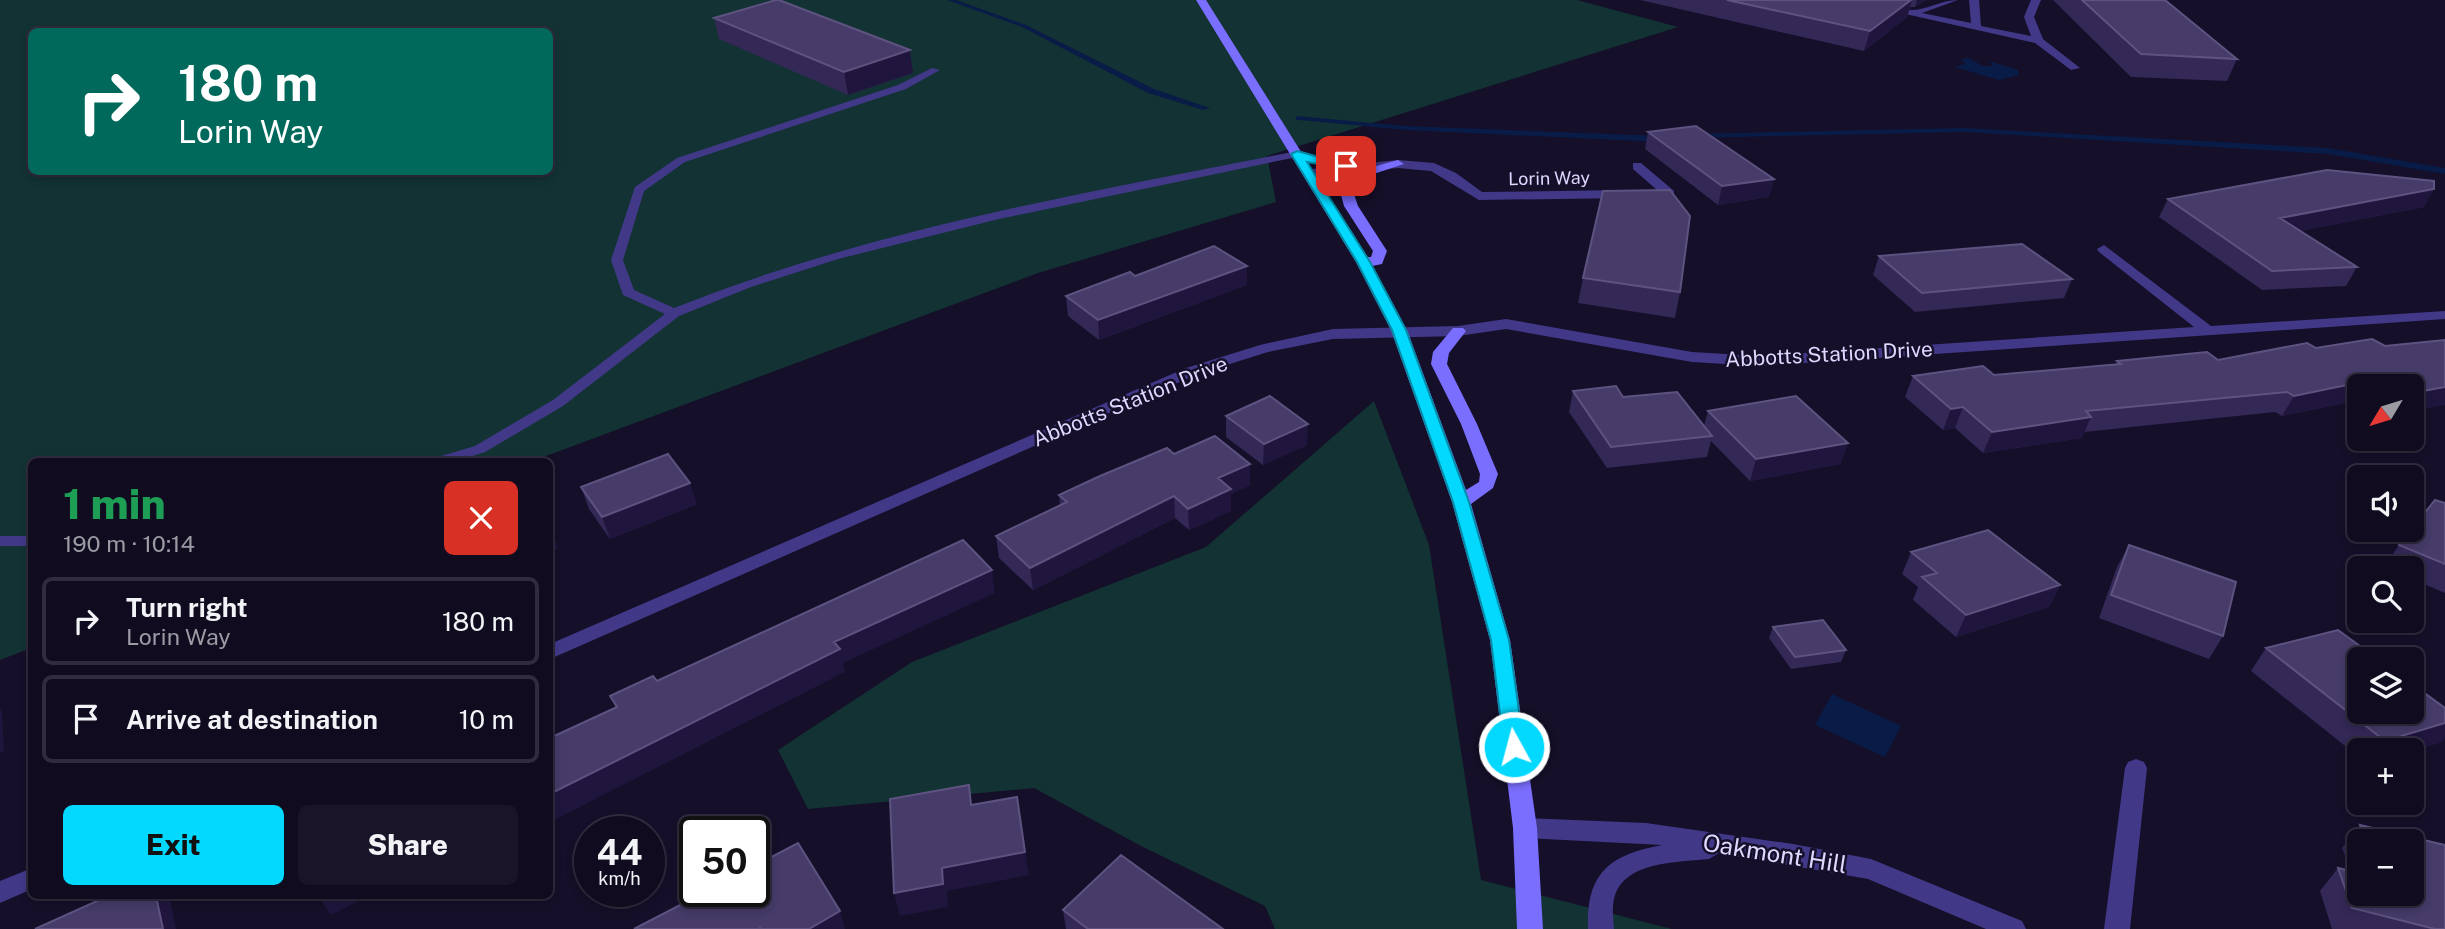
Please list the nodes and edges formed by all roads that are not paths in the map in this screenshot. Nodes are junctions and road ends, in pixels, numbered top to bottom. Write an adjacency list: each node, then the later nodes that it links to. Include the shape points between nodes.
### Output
1 (1201, 0): 11 (main road)
2 (1848, 0): 6 (street)
3 (1952, 0): 6 (street)
4 (1975, 0): 7 (street)
5 (2036, 0): 8 (street, via 2029,18)
6 (1912, 14): 7 (street)
7 (1976, 28): 8 (street)
8 (2039, 41): 9 (street)
9 (2075, 68)
10 (935, 70): 17 (lane, via 902,88 681,160 639,189 617,260 628,292)
11 (1297, 154): 12 (street, Lorin Way, via 1334,165); 14 (main road); 17 (lane, via 999,215 834,256)
12 (1398, 164): 13 (street, Lorin Way, via 1434,167 1479,196 1669,194); 14 (street, Lorin Way); 16 (main road, via 1352,177 1344,184 1351,206 1380,251 1377,261)
13 (1637, 166)
14 (1308, 173): 16 (main road)
15 (2104, 249): 21 (street)
16 (1363, 262): 19 (main road)
17 (674, 313): 22 (lane, via 558,403 480,449)
18 (2445, 315): 21 (street, Abbotts Station Drive)
19 (1399, 330): 20 (street, Abbotts Station Drive); 23 (main road); 26 (street, Abbotts Station Drive, via 1332,334 1265,348 1192,371)
20 (1458, 331): 21 (street, Abbotts Station Drive, via 1506,324 1692,358 1759,362); 23 (main road, via 1441,352 1439,364 1489,474 1487,484)
21 (2208, 331)
22 (450, 458)
23 (1461, 502): 28 (main road, via 1500,640)
24 (0, 541): 25 (lane)
25 (28, 541)
26 (553, 651)
27 (2136, 768): 35 (street)
28 (1525, 828): 29 (street, Oakmont Hill, via 1646,833); 32 (main road)
29 (1734, 845): 33 (street, via 1624,865 1605,881 1598,915); 34 (street, Oakmont Hill, via 1871,869)
30 (28, 880): 31 (street)
31 (0, 892)
32 (1530, 929)
33 (1601, 929)
34 (2013, 929)
35 (2117, 929)

